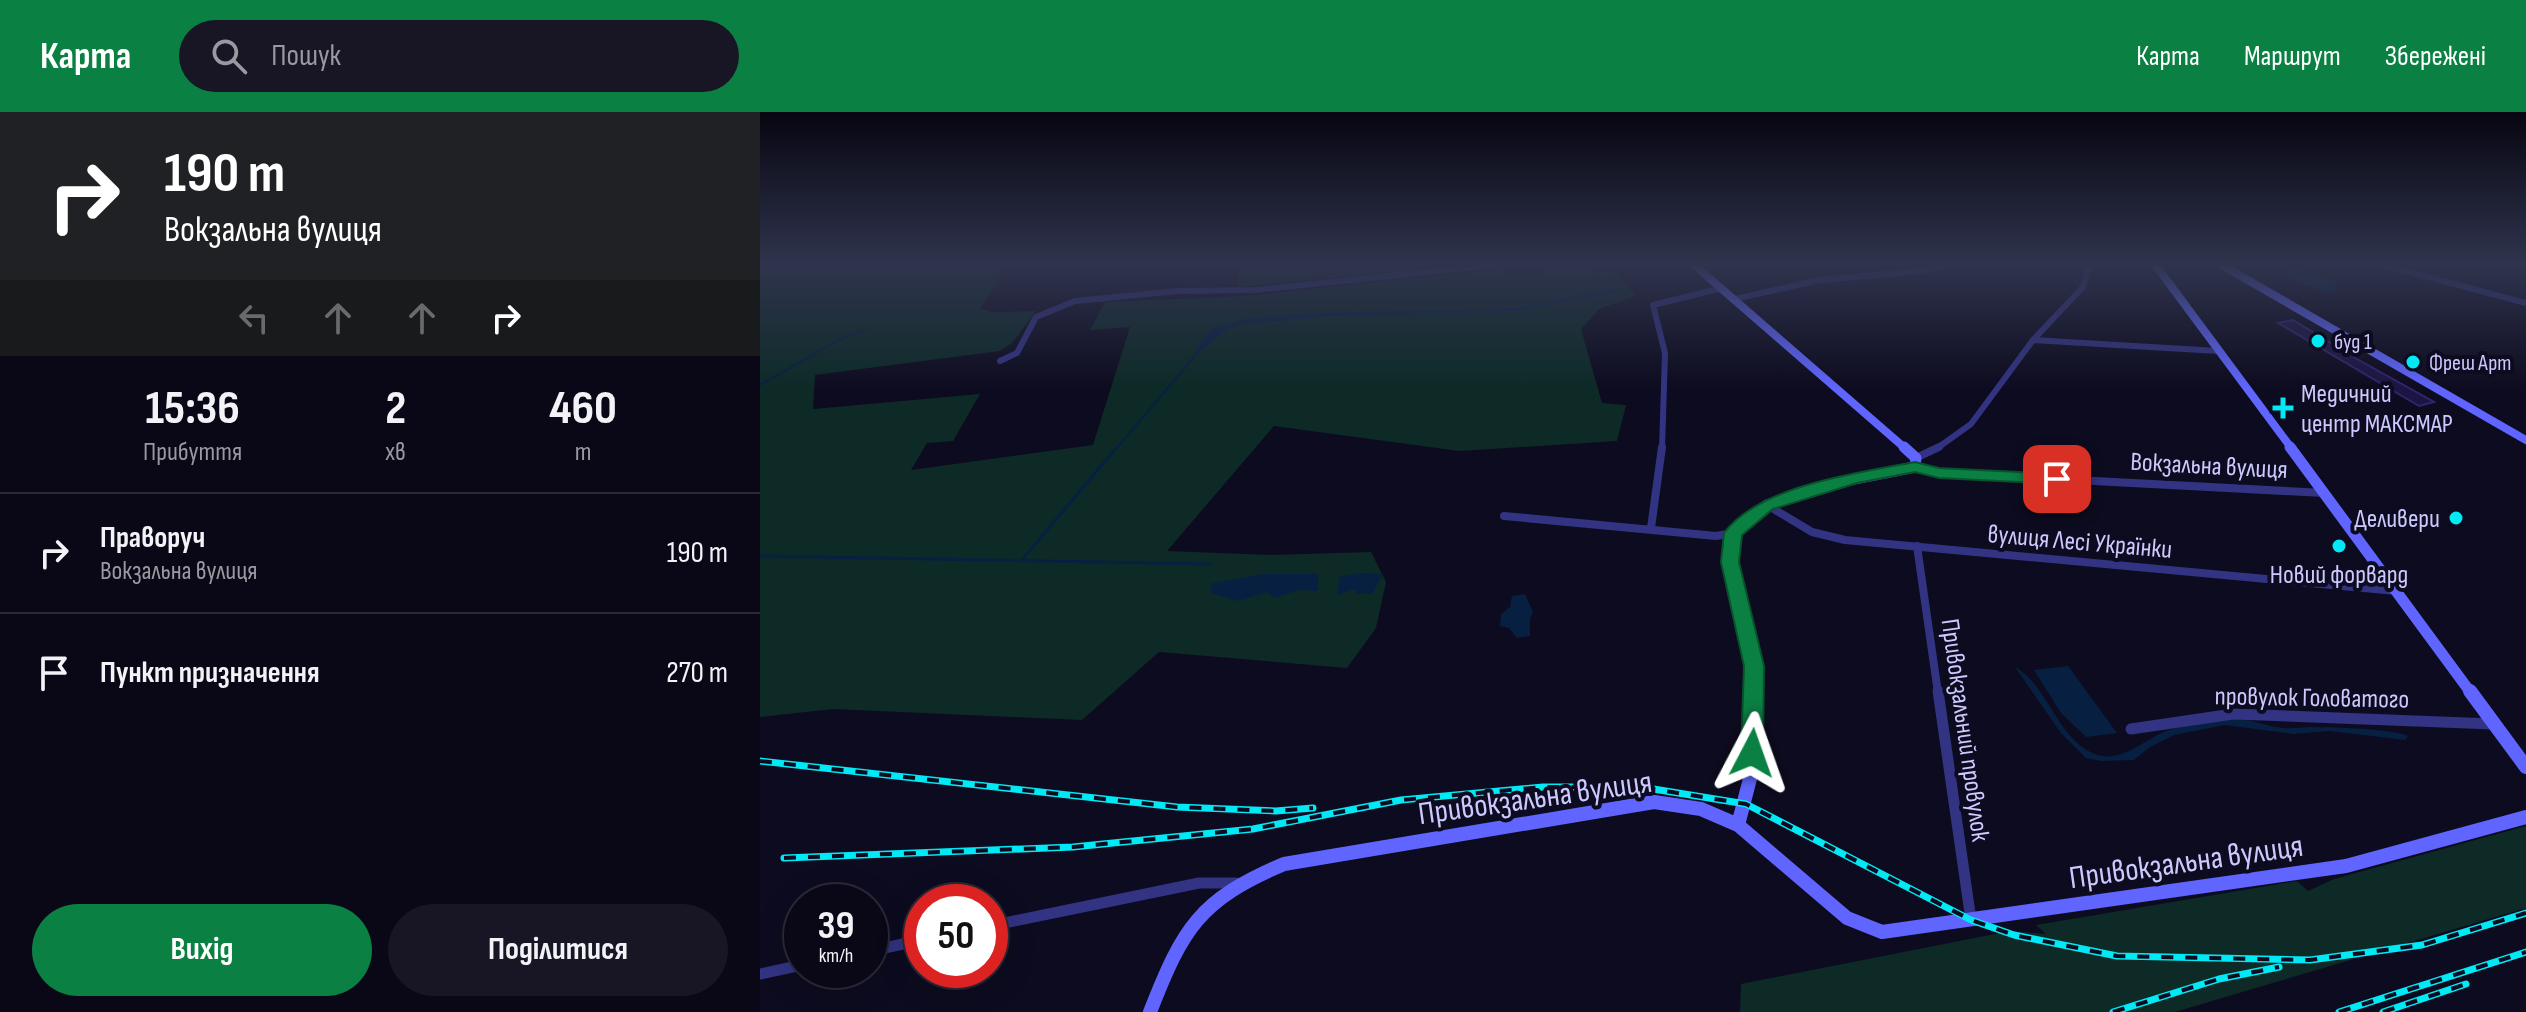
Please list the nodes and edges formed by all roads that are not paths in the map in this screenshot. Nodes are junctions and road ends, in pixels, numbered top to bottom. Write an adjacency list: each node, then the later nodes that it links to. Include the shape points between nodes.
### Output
1 (1065, 305): 9 (street, via 1036,317 1017,353)
2 (1653, 305): 15 (street, via 1662,327 1665,432)
3 (1742, 305): 11 (main road)
4 (2066, 305): 7 (street)
5 (2185, 305): 8 (main road)
6 (2291, 305): 10 (main road)
7 (2033, 340): 8 (street); 11 (street, via 1971,424)
8 (2218, 351): 12 (main road)
9 (1000, 361)
10 (2526, 440)
11 (1915, 462): 12 (street, Вокзальна вулиця, via 1939,473); 13 (main road, Вокзальна вулиця)
12 (2324, 493): 18 (main road)
13 (1767, 505): 16 (main road, Вокзальна вулиця); 17 (street, вулиця Лесі Українки, via 1812,532)
14 (1504, 516): 15 (street)
15 (1651, 528): 16 (street, via 1716,536)
16 (1733, 533): 23 (main road, via 1730,562 1754,666 1755,713 1746,804)
17 (1917, 546): 18 (street, вулиця Лесі Українки); 25 (street, Привокзальний провулок)
18 (2396, 591): 19 (main road)
19 (2493, 724): 20 (street, провулок Головатого, via 2233,714); 21 (main road)
20 (2131, 729)
21 (2526, 767)
22 (2526, 817): 25 (main road, Привокзальна вулиця, via 2346,866)
23 (1738, 825): 24 (main road, Привокзальна вулиця, via 1701,809 1654,802 1284,864); 25 (main road, Привокзальна вулиця, via 1847,918 1882,932)
24 (1236, 883): 26 (street, Привокзальна вулиця, via 1199,883); 29 (main road, via 1200,913 1175,948)
25 (1971, 920)
26 (1008, 922)
27 (784, 969): 28 (street)
28 (760, 974)
29 (1150, 1012)

